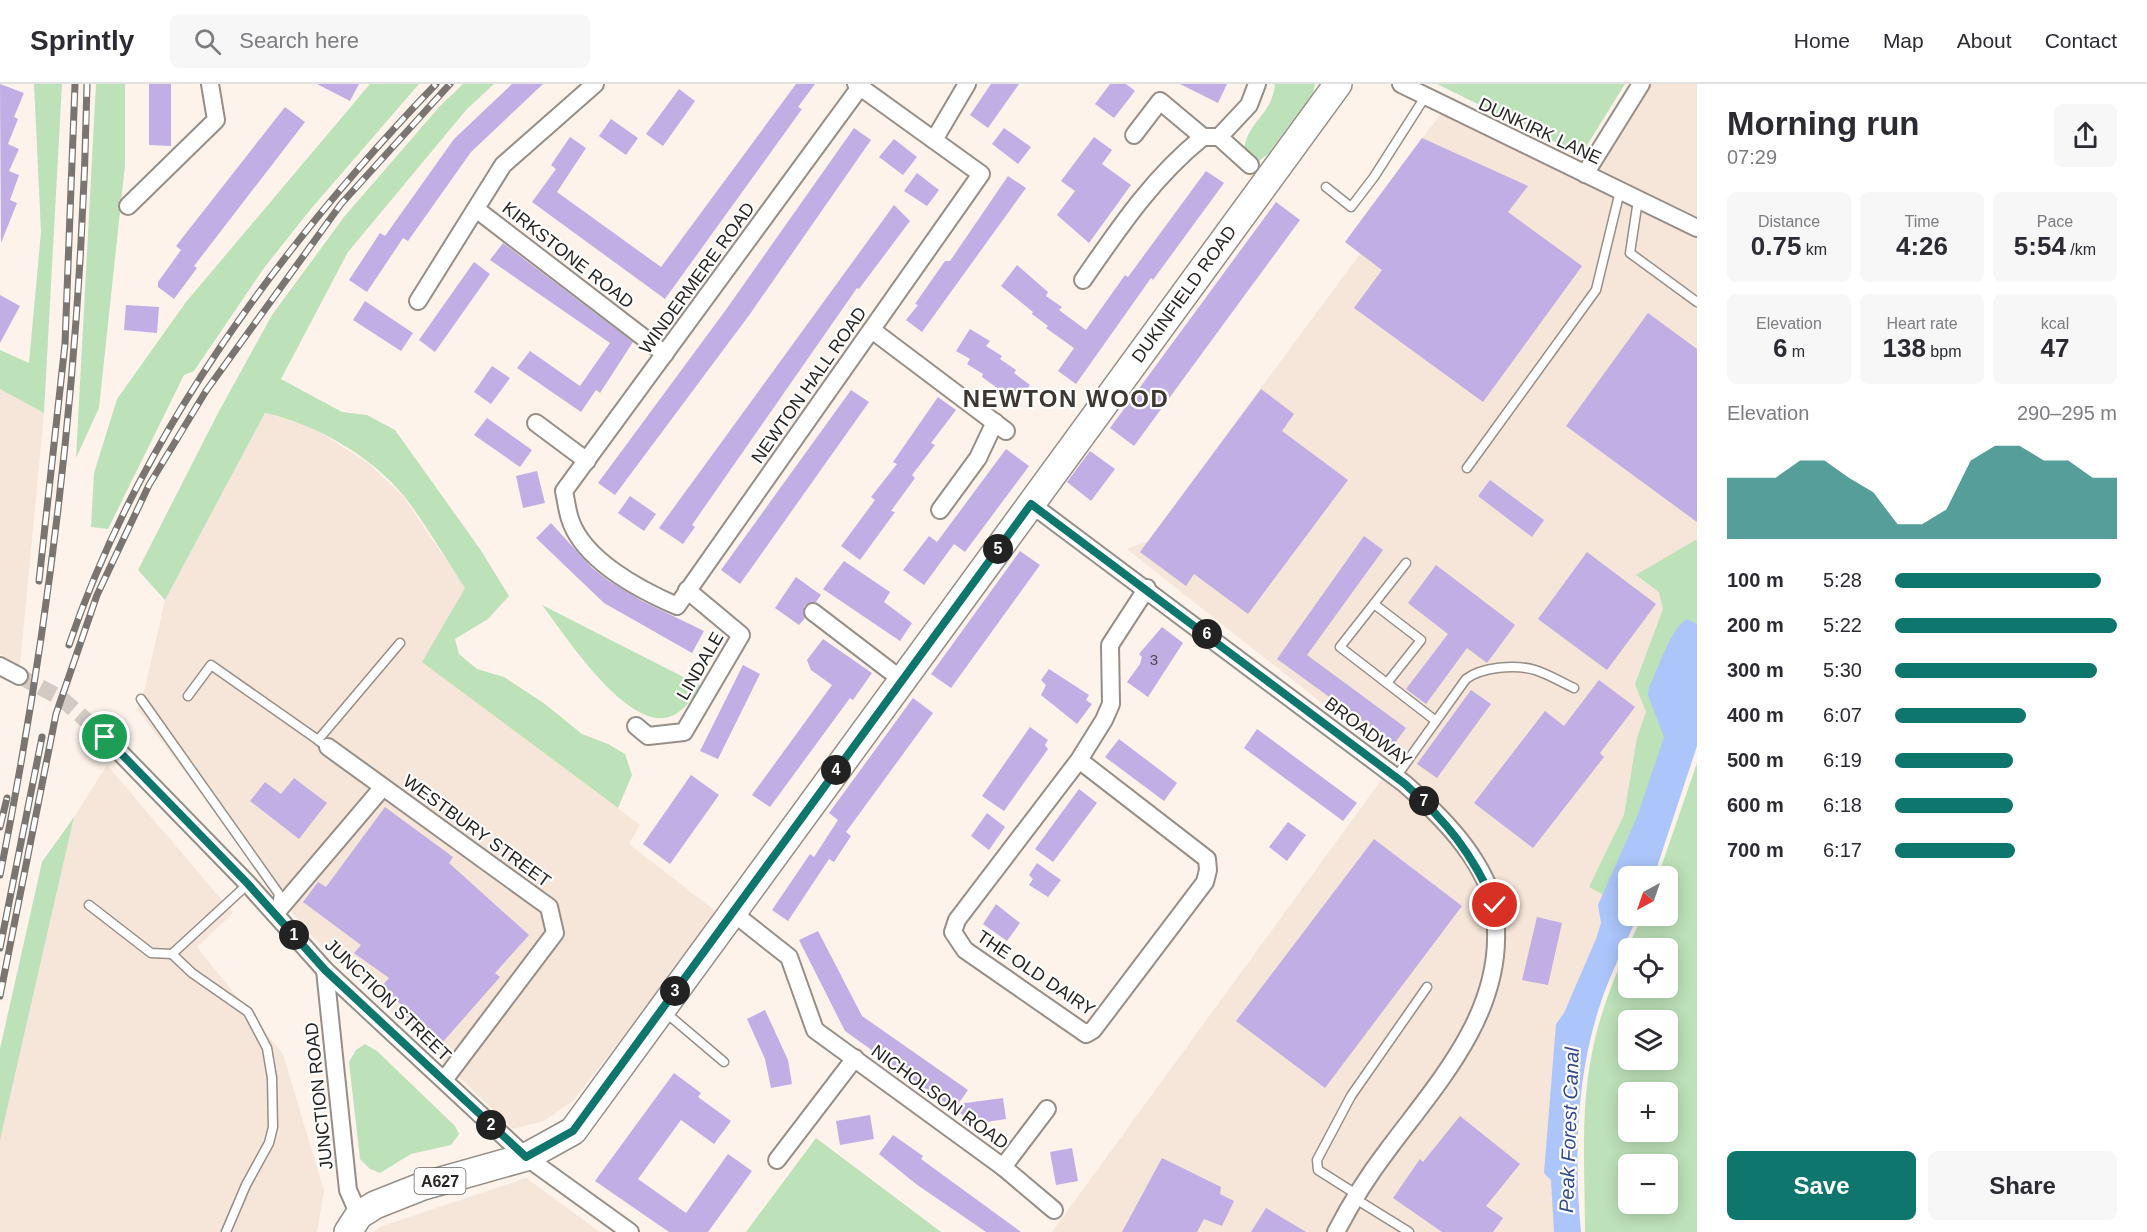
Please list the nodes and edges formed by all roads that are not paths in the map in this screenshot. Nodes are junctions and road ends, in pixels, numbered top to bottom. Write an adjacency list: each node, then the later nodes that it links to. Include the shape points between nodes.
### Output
1 (210, 84): 18 (street, via 216,120)
2 (595, 84): 19 (street, via 503,165)
3 (967, 84): 12 (street)
4 (1257, 84): 11 (street, via 1249,105)
5 (1338, 84): 30 (main road, DUKINFIELD ROAD / A627)
6 (1401, 84): 9 (street, DUNKIRK LANE)
7 (1641, 84): 14 (street)
8 (858, 86): 12 (street, NEWTON HALL ROAD); 25 (street, WINDERMERE ROAD)
9 (1425, 97): 14 (street, DUNKIRK LANE); 15 (lane, via 1351,207)
10 (1134, 135): 11 (street, via 1160,101)
11 (1211, 137): 13 (street); 21 (street, via 1177,158 1152,183)
12 (934, 140): 24 (street, NEWTON HALL ROAD, via 981,174)
13 (1250, 165)
14 (1584, 174): 16 (street, DUNKIRK LANE)
15 (1326, 187)
16 (1620, 191): 17 (street, DUNKIRK LANE); 28 (lane, via 1596,290)
17 (1638, 200): 20 (street, DUNKIRK LANE); 23 (lane, via 1630,253)
18 (128, 206)
19 (476, 209): 22 (street); 25 (street, KIRKSTONE ROAD)
20 (1697, 228)
21 (1083, 280)
22 (418, 301)
23 (1697, 302)
24 (872, 330): 31 (street, via 1001,427); 34 (street, NEWTON HALL ROAD)
25 (665, 354): 27 (street, WINDERMERE ROAD)
26 (536, 423): 27 (street)
27 (587, 461): 29 (street, WINDERMERE ROAD)
28 (1467, 468)
29 (564, 491): 34 (street, NEWTON HALL ROAD, via 570,520 582,541 602,561 633,585 676,606)
30 (1031, 504): 33 (street, BROADWAY); 40 (main road, DUKINFIELD ROAD / A627)
31 (940, 510)
32 (1406, 563): 35 (lane)
33 (1147, 588): 49 (street, THE OLD DAIRY, via 1110,645 1111,704); 50 (street, BROADWAY)
34 (687, 590): 46 (street, LINDALE, via 741,635 684,732 648,736)
35 (1374, 604): 41 (lane, via 1340,647); 41 (lane, via 1421,640)
36 (813, 612): 40 (street)
37 (400, 643): 48 (lane)
38 (0, 666): 39 (street)
39 (18, 676)
40 (902, 680): 54 (main road, DUKINFIELD ROAD / A627)
41 (1387, 683): 45 (lane)
42 (1574, 688): 45 (lane, via 1534,669 1476,672)
43 (188, 696): 48 (lane, via 211,665)
44 (141, 699): 55 (lane, via 279,894)
45 (1436, 721): 50 (lane)
46 (636, 726)
47 (105, 737): 52 (street, JUNCTION STREET)
48 (323, 744): 51 (street, WESTBURY STREET)
49 (1079, 760): 49 (street, THE OLD DAIRY, via 957,920 953,932 965,950 1086,1034 1093,1030 1205,882 1208,870 1207,859)
50 (1396, 777): 67 (street, BROADWAY, via 1436,811 1479,869 1495,905 1494,970 1466,1040 1442,1082)
51 (383, 787): 55 (street); 62 (street, WESTBURY STREET, via 549,907 554,921 555,933)
52 (248, 884): 55 (street, JUNCTION STREET); 56 (lane)
53 (88, 905): 56 (lane, via 151,953)
54 (732, 912): 59 (main road, DUKINFIELD ROAD / A627); 60 (street, NICHOLSON ROAD, via 789,957 815,1030)
55 (275, 914): 57 (street, JUNCTION STREET)
56 (172, 954): 70 (lane, via 248,1012 267,1048 273,1127)
57 (325, 970): 62 (street, JUNCTION STREET); 69 (street, JUNCTION ROAD)
58 (1427, 987): 67 (lane, via 1351,1096 1317,1160 1318,1170)
59 (661, 1010): 61 (lane); 64 (main road, DUKINFIELD ROAD / A627, via 573,1131)
60 (855, 1058): 65 (street, NICHOLSON ROAD); 66 (street, NICHOLSON ROAD)
61 (724, 1062)
62 (444, 1080): 64 (street, JUNCTION STREET)
63 (1047, 1109): 66 (street, NICHOLSON ROAD)
64 (526, 1157): 69 (main road, DUKINFIELD ROAD / A627, via 423,1186 375,1205); 71 (street, JUNCTION STREET)
65 (777, 1160)
66 (1003, 1167): 68 (street, NICHOLSON ROAD)
67 (1355, 1196): 72 (street, BROADWAY); 73 (lane)
68 (1054, 1210)
69 (353, 1224)
70 (226, 1232)
71 (630, 1232)
72 (1336, 1232)
73 (1408, 1232)

